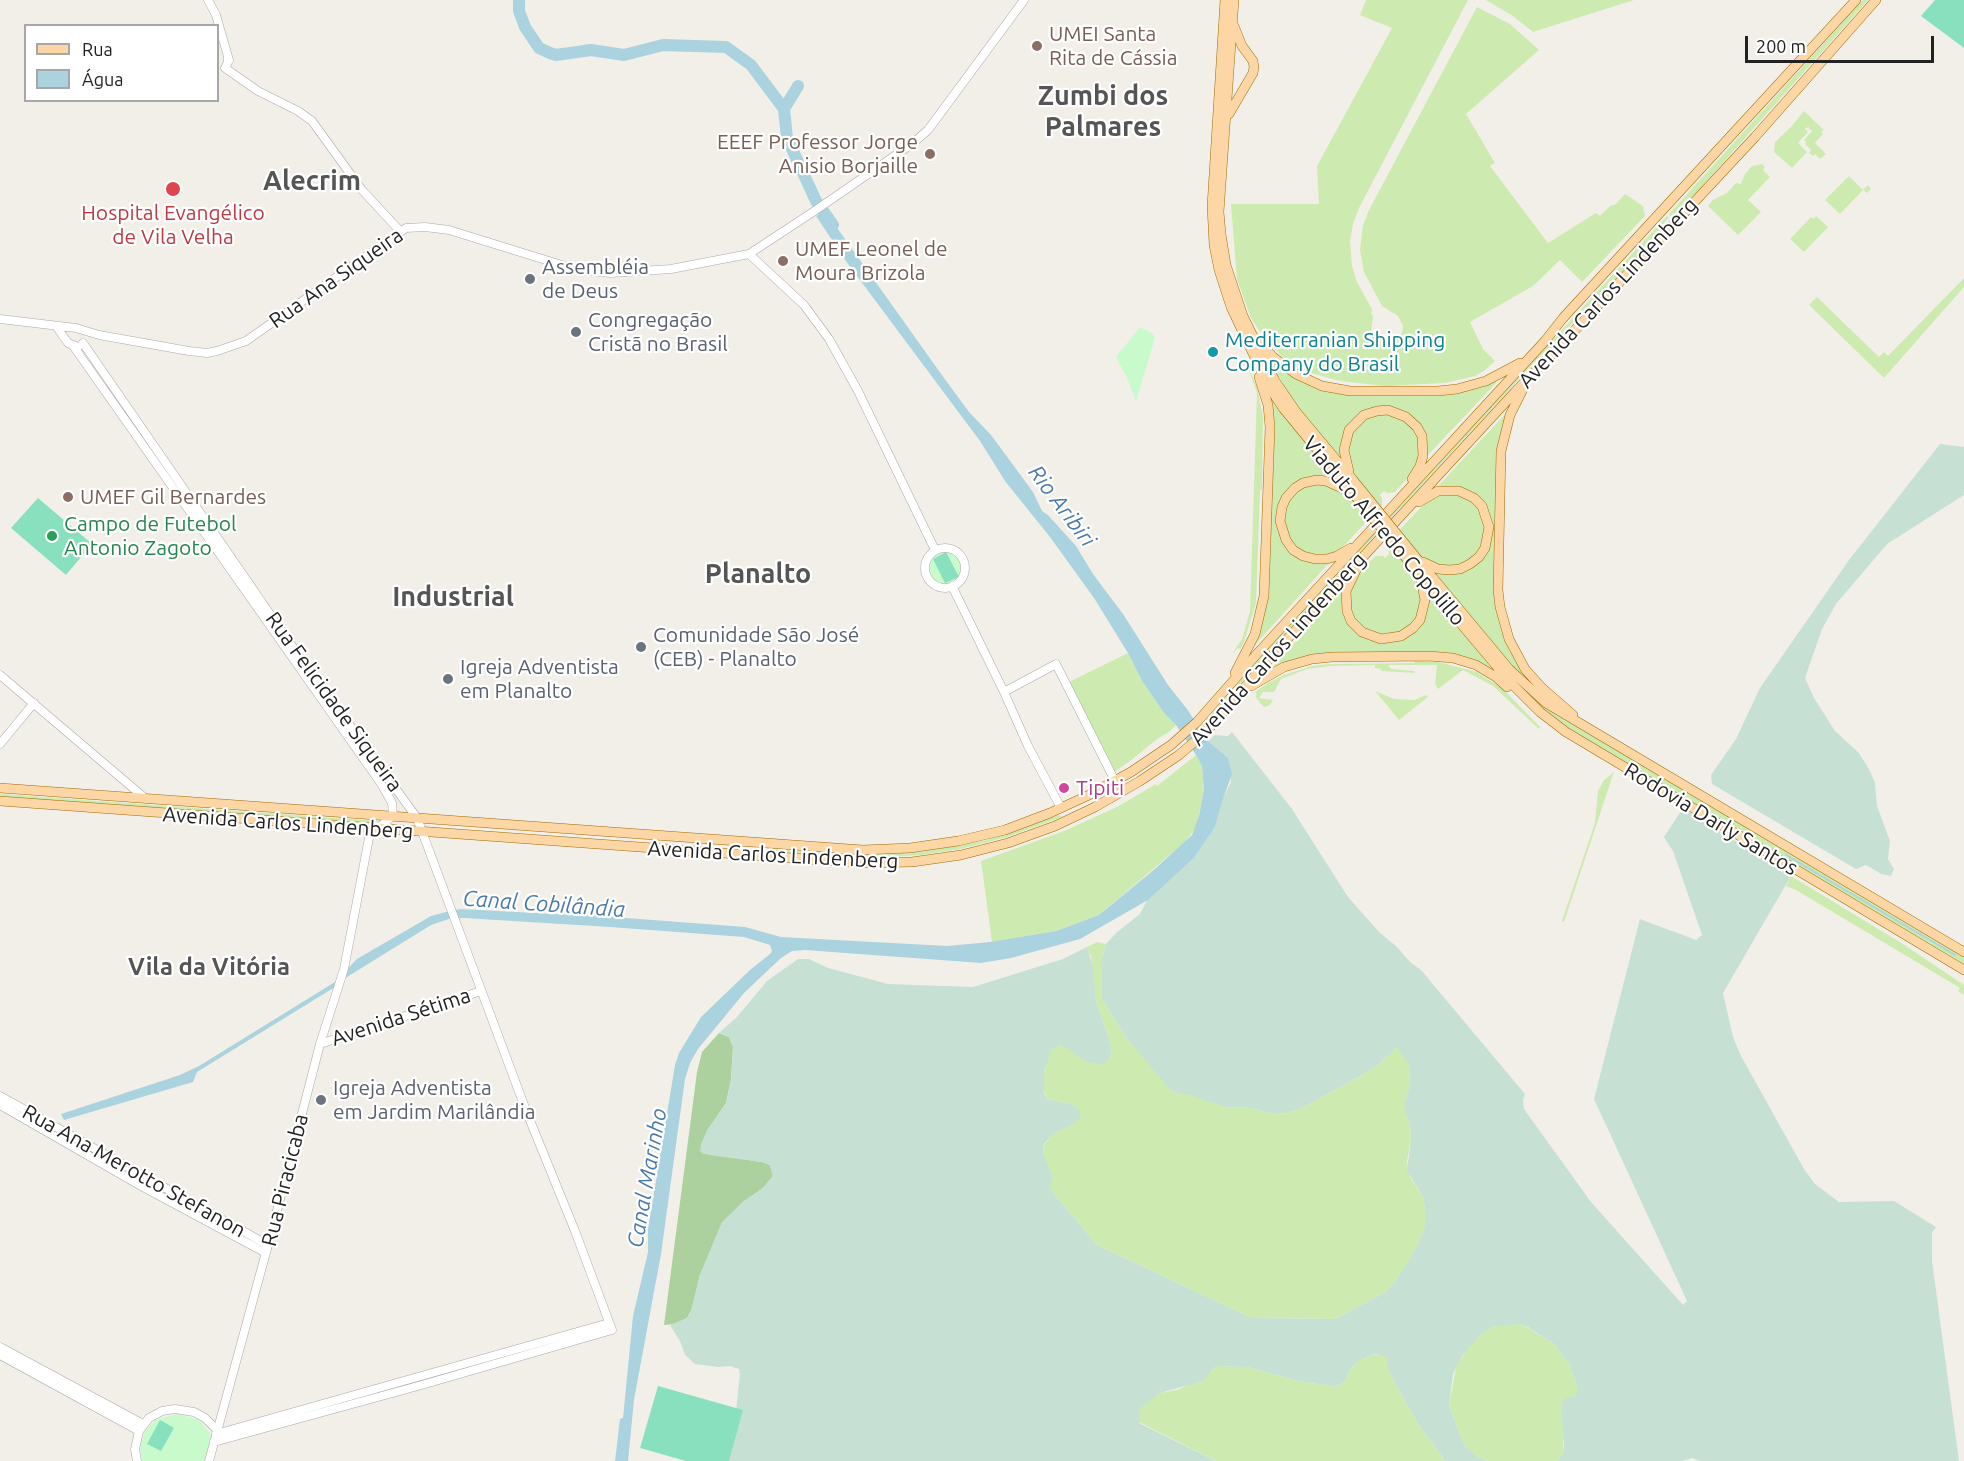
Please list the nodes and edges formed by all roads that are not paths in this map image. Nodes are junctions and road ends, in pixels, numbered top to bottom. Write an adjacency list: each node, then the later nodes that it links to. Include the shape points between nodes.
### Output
1 (208, 0): 8 (street)
2 (1024, 0): 17 (street, Rua Ana Siqueira, via 928,130)
3 (1225, 0): 13 (main road)
4 (1234, 0): 7 (main road)
5 (1856, 0): 26 (main road, Avenida Carlos Lindenberg)
6 (1875, 0): 27 (main road, Avenida Carlos Lindenberg, via 1762,129)
7 (1232, 21): 10 (main road); 12 (main road)
8 (219, 24)
9 (219, 26): 11 (street)
10 (1248, 55): 12 (main road); 15 (main road, via 1254,70 1232,106)
11 (228, 57): 14 (street); 14 (street, via 225,68)
12 (1230, 59): 13 (main road); 15 (main road)
13 (1221, 68): 24 (main road, via 1212,206 1214,245 1226,295)
14 (235, 75): 16 (street, via 312,121 362,190)
15 (1225, 127): 21 (main road, via 1221,234 1232,285)
16 (400, 231): 17 (street, Rua Ana Siqueira, via 425,227 449,230 578,270 611,273 671,269); 22 (street, Rua Ana Siqueira, via 228,349 207,353 99,335)
17 (749, 254): 34 (street, via 804,305 829,339)
18 (0, 319): 19 (street)
19 (56, 326): 20 (street); 23 (street)
20 (73, 328): 22 (street); 23 (street)
21 (1250, 330): 26 (main road, via 1273,357 1296,374 1322,386 1350,392 1467,387 1503,373); 28 (main road)
22 (84, 338): 25 (street, Rua Ana Siqueira); 53 (street, Rua Felicidade Siqueira, via 290,643)
23 (66, 340): 25 (street, Rua Felicidade Siqueira)
24 (1247, 342): 28 (main road, via 1268,385); 41 (main road, via 1266,398 1269,420 1264,596 1252,643)
25 (74, 347): 52 (street, Rua Felicidade Siqueira, via 391,798)
26 (1538, 349): 31 (main road, Avenida Carlos Lindenberg)
27 (1537, 369): 32 (main road, Avenida Carlos Lindenberg); 45 (main road, via 1518,398 1503,442 1500,607 1509,639 1525,669)
28 (1294, 416): 29 (main road, Viaduto Alfredo Copolillo); 30 (main road, Viaduto Alfredo Copolillo)
29 (1353, 480): 31 (main road, via 1345,460 1345,440 1352,426 1364,415 1382,410 1397,412 1410,420 1422,436 1424,452 1420,466); 36 (main road, Viaduto Alfredo Copolillo, bridge)
30 (1356, 497): 33 (main road, via 1326,481 1303,483 1283,502 1280,516 1289,545 1316,559 1337,556); 36 (main road, Viaduto Alfredo Copolillo, bridge)
31 (1394, 505): 33 (main road, Avenida Carlos Lindenberg)
32 (1402, 514): 35 (main road, Avenida Carlos Lindenberg); 36 (main road, via 1428,496 1449,489 1474,498 1486,515 1487,543 1470,564 1455,570)
33 (1362, 540): 41 (main road, Avenida Carlos Lindenberg)
34 (935, 550): 37 (street, via 925,562 927,577 938,587); 37 (street, via 950,548 962,558 963,576)
35 (1367, 552): 36 (main road, via 1345,596 1354,625 1376,638 1391,639 1405,634 1422,615 1425,600); 42 (main road, Avenida Carlos Lindenberg)
36 (1417, 564): 38 (main road, Viaduto Alfredo Copolillo)
37 (952, 586): 40 (street)
38 (1480, 641): 44 (main road, Rodovia Darly Santos, via 1517,690); 45 (main road, Rodovia Darly Santos, via 1539,697)
39 (0, 675): 43 (street)
40 (1004, 692): 47 (street, via 1056,664); 51 (street)
41 (1221, 696): 47 (main road, Avenida Carlos Lindenberg, via 1180,738)
42 (1235, 700): 44 (main road, via 1275,671 1312,659 1437,656 1461,660 1490,673); 54 (main road, Avenida Carlos Lindenberg, via 1189,748 1133,786)
43 (34, 703): 46 (street); 49 (street)
44 (1557, 726): 59 (main road, Rodovia Darly Santos)
45 (1593, 730): 58 (main road, Rodovia Darly Santos)
46 (0, 744)
47 (1114, 782): 51 (main road, Avenida Carlos Lindenberg)
48 (0, 788): 49 (main road, Avenida Carlos Lindenberg)
49 (146, 799): 52 (main road, Avenida Carlos Lindenberg)
50 (0, 801): 55 (main road, Avenida Carlos Lindenberg)
51 (1061, 808): 53 (main road, Avenida Carlos Lindenberg, via 1014,827 967,839 872,850); 54 (main road)
52 (393, 816): 53 (main road, Avenida Carlos Lindenberg); 55 (street, Rua Felicidade Siqueira); 56 (main road)
53 (417, 818): 57 (street, Rua Felicidade Siqueira)
54 (1067, 820): 57 (main road, Avenida Carlos Lindenberg, via 1027,837 980,850 882,863)
55 (376, 829): 56 (main road, Avenida Carlos Lindenberg); 61 (street, Rua Piracicaba, via 369,838 343,972)
56 (392, 830): 57 (main road, Avenida Carlos Lindenberg)
57 (423, 833): 60 (street, Rua Felicidade Siqueira)
58 (1964, 952)
59 (1964, 971)
60 (482, 991): 61 (street, Avenida Sétima); 68 (street, Rua Felicidade Siqueira, via 610,1326 364,1401)
61 (320, 1044): 64 (street, Rua Piracicaba)
62 (0, 1096): 64 (street, Rua Ana Merotto Stefanon)
63 (0, 1105): 64 (street, Rua Ana Merotto Stefanon, via 143,1187)
64 (267, 1249): 68 (street, Rua Piracicaba)
65 (0, 1347): 67 (street)
66 (0, 1355): 67 (street)
67 (141, 1428): 68 (street, via 157,1413 182,1409 200,1415); 69 (street, via 135,1443)
68 (216, 1435): 70 (street, Rua Piracicaba)
69 (137, 1461)
70 (209, 1461)

